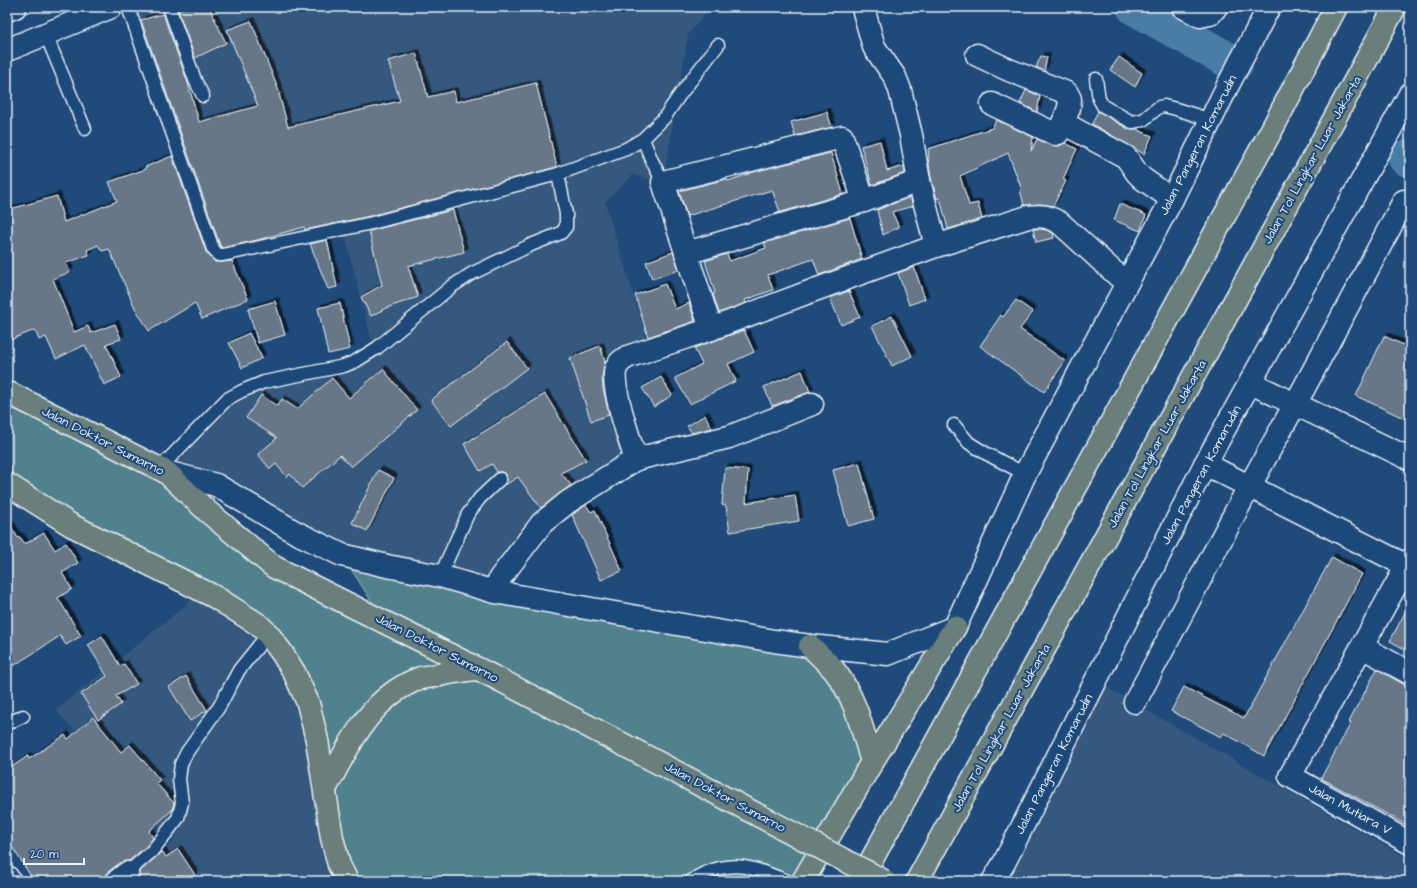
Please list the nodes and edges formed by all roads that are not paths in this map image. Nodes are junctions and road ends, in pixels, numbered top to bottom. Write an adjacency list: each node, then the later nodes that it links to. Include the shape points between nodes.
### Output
1 (15, 7): 11 (street)
2 (111, 7): 12 (street)
3 (128, 7): 24 (lane, via 213,249 218,255 372,223)
4 (169, 7): 18 (lane)
5 (1183, 7): 6 (street, via 1200,16 1210,14)
6 (1216, 7)
7 (1269, 7): 20 (street, Jalan Pangeran Komarudin)
8 (1336, 7): 70 (main road)
9 (1395, 7): 72 (main road, Jalan Tol Lingkar Luar Jakarta)
10 (864, 8): 25 (street, via 874,47 895,77 900,90)
11 (7, 10)
12 (46, 35): 14 (street); 22 (lane)
13 (718, 45): 23 (lane, via 664,118)
14 (7, 50)
15 (977, 55): 21 (street, via 1067,93 1070,103)
16 (1096, 79): 20 (lane, via 1099,99 1103,106 1132,122 1143,120 1164,106)
17 (1410, 94): 34 (street, Jalan Pangeran Komarudin)
18 (203, 96)
19 (992, 104): 21 (street, via 1055,134)
20 (1211, 120): 27 (street, Jalan Pangeran Komarudin)
21 (1063, 123): 27 (street, via 1126,157 1143,179)
22 (85, 128)
23 (643, 139): 24 (lane, via 626,149); 26 (lane)
24 (558, 174): 42 (lane, via 566,214 566,227 561,233 464,278 377,348 356,361 344,366 264,382 227,399)
25 (920, 181): 28 (street); 30 (street)
26 (663, 182): 28 (street, via 842,137); 31 (street)
27 (1172, 199): 32 (street, Jalan Pangeran Komarudin)
28 (864, 201): 31 (street)
29 (1407, 203): 37 (street)
30 (936, 246): 32 (street, via 1028,217 1047,216 1060,223); 33 (street)
31 (686, 253): 33 (street)
32 (1126, 283): 43 (street, Jalan Pangeran Komarudin)
33 (712, 330): 39 (street, via 627,357 616,367 614,382)
34 (1250, 383): 37 (street); 41 (street, Jalan Pangeran Komarudin)
35 (7, 392): 42 (main road, Jalan Doktor Sumarno)
36 (812, 404): 39 (street, via 730,437)
37 (1295, 404): 40 (street); 46 (street)
38 (954, 425): 43 (lane, via 969,442)
39 (636, 459): 49 (street, via 568,502 542,523 500,578)
40 (1410, 459)
41 (1205, 464): 46 (street); 62 (street, Jalan Pangeran Komarudin)
42 (163, 470): 48 (street, via 216,485 295,532 342,555); 54 (main road, Jalan Doktor Sumarno, via 274,567)
43 (1025, 474): 50 (street, Jalan Pangeran Komarudin)
44 (500, 479): 48 (lane, via 468,514)
45 (7, 484): 51 (main road, via 71,525 216,598 259,625)
46 (1249, 487): 47 (street); 56 (street)
47 (1408, 563): 53 (street)
48 (440, 576): 49 (street)
49 (494, 592): 52 (street)
50 (955, 627): 52 (street, via 888,654); 59 (main road)
51 (268, 634): 60 (main road, via 294,672 308,703); 64 (lane, via 239,670 219,707 181,764 179,779 182,803 178,818 152,851)
52 (810, 646): 59 (main road, via 834,670 846,688 861,721)
53 (1362, 647): 55 (street); 61 (street, Jalan Mutiara V, via 1290,776)
54 (478, 669): 60 (main road, via 418,679 379,703 359,727); 71 (main road, Jalan Doktor Sumarno, bridge)
55 (1410, 673)
56 (1135, 702)
57 (23, 716): 58 (lane)
58 (7, 724)
59 (872, 762): 69 (main road)
60 (325, 788): 66 (main road, via 332,838 339,865)
61 (1410, 843)
62 (1000, 875)
63 (7, 877): 65 (street)
64 (125, 878)
65 (10, 881)
66 (347, 881)
67 (691, 881): 68 (lane, via 704,873 729,866 751,867)
68 (787, 881)
69 (803, 881)
70 (860, 881)
71 (884, 881)
72 (917, 881)

